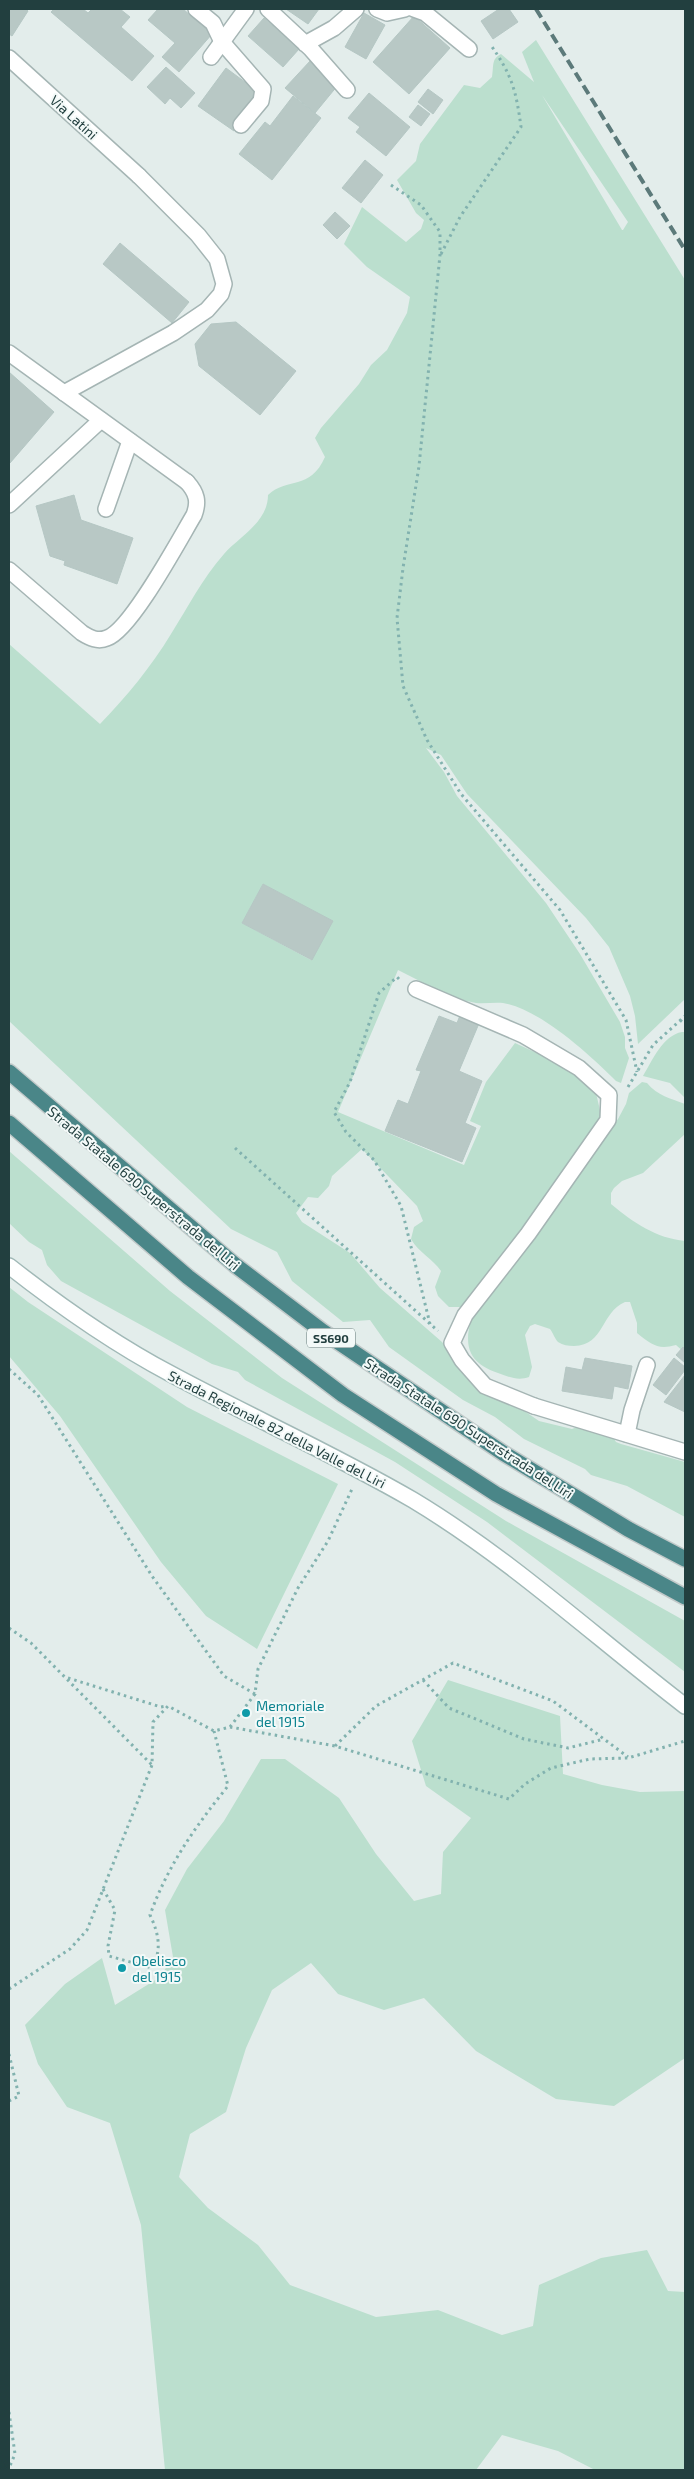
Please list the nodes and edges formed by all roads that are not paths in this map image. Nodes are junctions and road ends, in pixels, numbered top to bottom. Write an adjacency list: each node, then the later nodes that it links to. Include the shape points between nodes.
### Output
1 (196, 9): 8 (main road, via 213,24)
2 (246, 9): 8 (main road)
3 (268, 9): 9 (main road)
4 (356, 9): 9 (main road, via 334,28)
5 (377, 9): 6 (main road, via 387,13)
6 (405, 9)
7 (414, 9): 10 (main road, via 425,13)
8 (222, 42): 11 (main road); 14 (main road, via 262,90 261,101)
9 (305, 44): 13 (main road)
10 (469, 49)
11 (212, 57)
12 (9, 58): 16 (main road, Via Latini, via 139,176 210,250 222,272 224,284 216,302 191,322)
13 (347, 90)
14 (241, 125)
15 (9, 353): 16 (main road)
16 (64, 393): 17 (main road)
17 (101, 420): 18 (main road); 19 (main road)
18 (130, 441): 20 (main road); 21 (main road, via 187,482 197,496 198,505 127,622 106,639 94,639 82,633)
19 (9, 505)
20 (106, 509)
21 (9, 570)
22 (416, 989): 27 (main road, via 523,1035 579,1068 609,1095 608,1120 528,1234 465,1315 452,1342 462,1360 485,1386 534,1406)
23 (9, 1072): 29 (highway, Strada Statale 690 Superstrada del Liri / SS690, via 235,1265 322,1331 503,1454)
24 (9, 1123): 30 (highway, SS690, via 188,1277 343,1395 496,1494)
25 (9, 1266): 31 (main road, Strada Regionale 82 della Valle del Liri, via 95,1330 162,1369 414,1501 501,1559)
26 (647, 1364): 27 (main road)
27 (627, 1434): 28 (main road)
28 (685, 1452)
29 (685, 1559)
30 (685, 1597)
31 (685, 1706)

